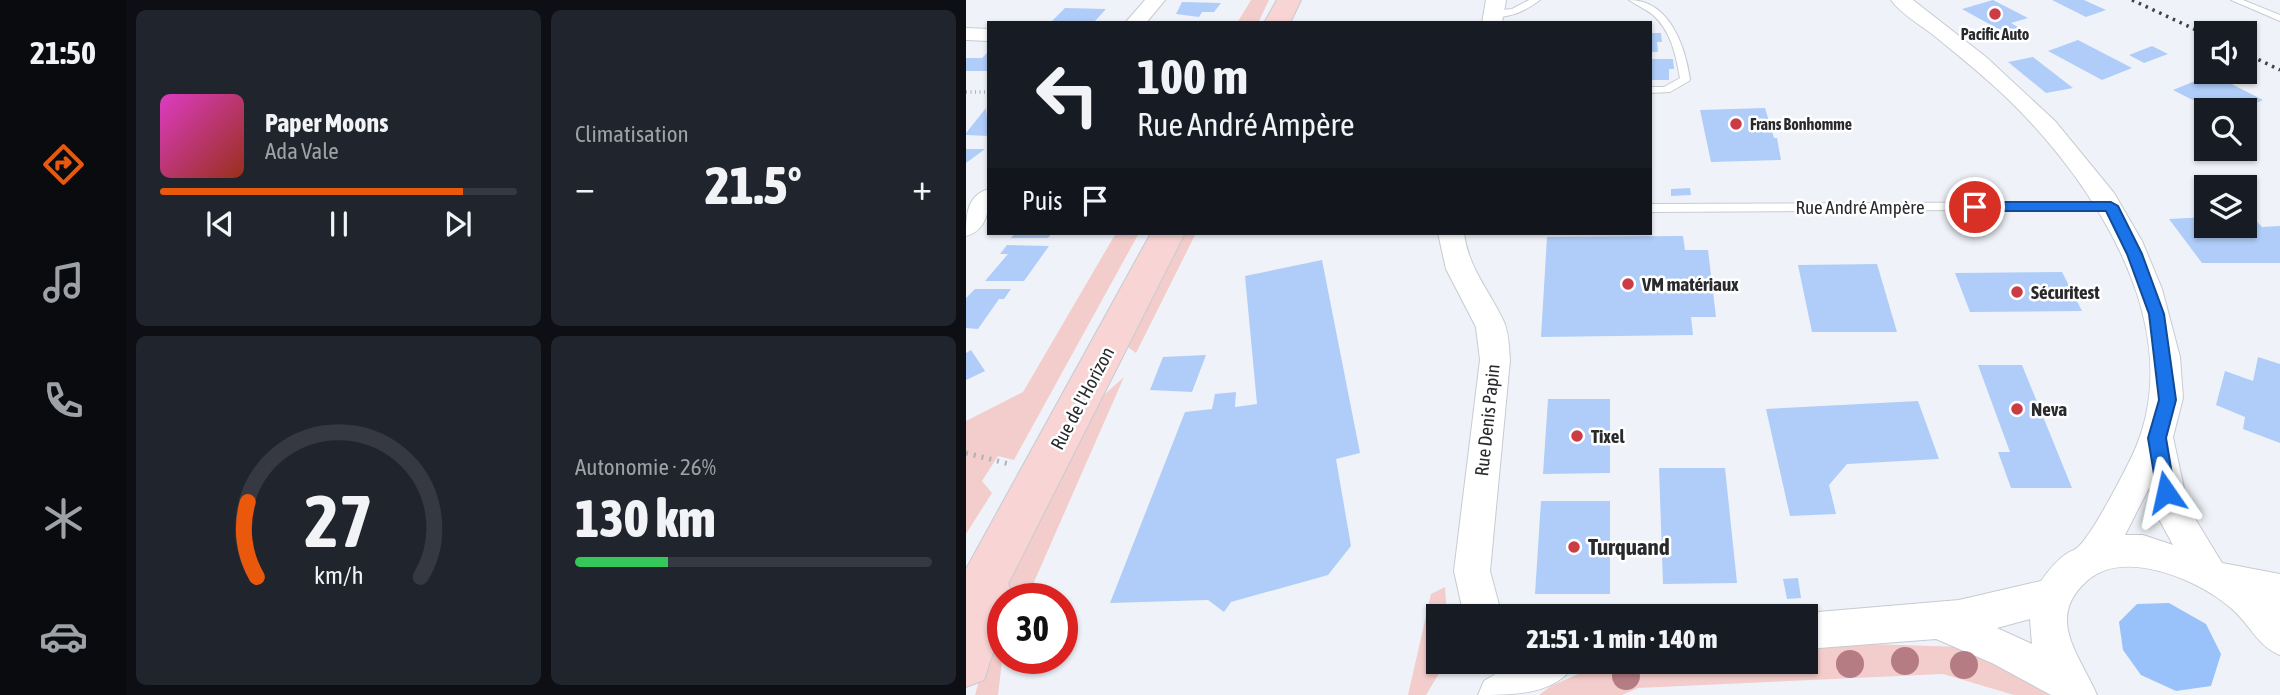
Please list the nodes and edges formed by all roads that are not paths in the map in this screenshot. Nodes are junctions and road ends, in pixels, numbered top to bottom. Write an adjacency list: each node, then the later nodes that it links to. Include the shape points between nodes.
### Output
1 (1155, 0): 9 (street)
2 (1289, 0): 10 (main road)
3 (1536, 0): 7 (lane, via 1514,12)
4 (1633, 0): 13 (lane, via 1666,21 1682,57 1685,79 1666,90)
5 (1901, 0): 15 (street, via 2037,111)
6 (2235, 0): 8 (lane)
7 (1494, 12)
8 (2280, 18)
9 (1137, 21)
10 (1279, 21)
11 (966, 34): 12 (street)
12 (987, 35)
13 (1652, 90)
14 (987, 201): 17 (street)
15 (2111, 206): 16 (lane, Rue André Ampère); 20 (street, via 2157,314 2167,400)
16 (1652, 208)
17 (966, 228)
18 (1167, 235): 22 (main road, Rue de l'Horizon)
19 (1451, 235): 26 (street, Rue Denis Papin, via 1456,266 1490,325 1495,360 1474,531 1472,571)
20 (2157, 438): 21 (street); 23 (street, via 2171,510)
21 (2093, 556): 23 (street, via 2135,550); 25 (street, via 2066,574)
22 (996, 564): 27 (main road); 31 (main road)
23 (2218, 576): 24 (street); 30 (street, via 2262,610)
24 (2280, 591)
25 (2051, 595): 28 (street); 34 (street, via 2048,634)
26 (1480, 604)
27 (966, 616)
28 (1942, 623): 29 (street); 34 (street, via 2006,650)
29 (1818, 630)
30 (2280, 637)
31 (966, 663)
32 (1520, 674): 33 (street)
33 (1503, 680)
34 (2073, 689)

